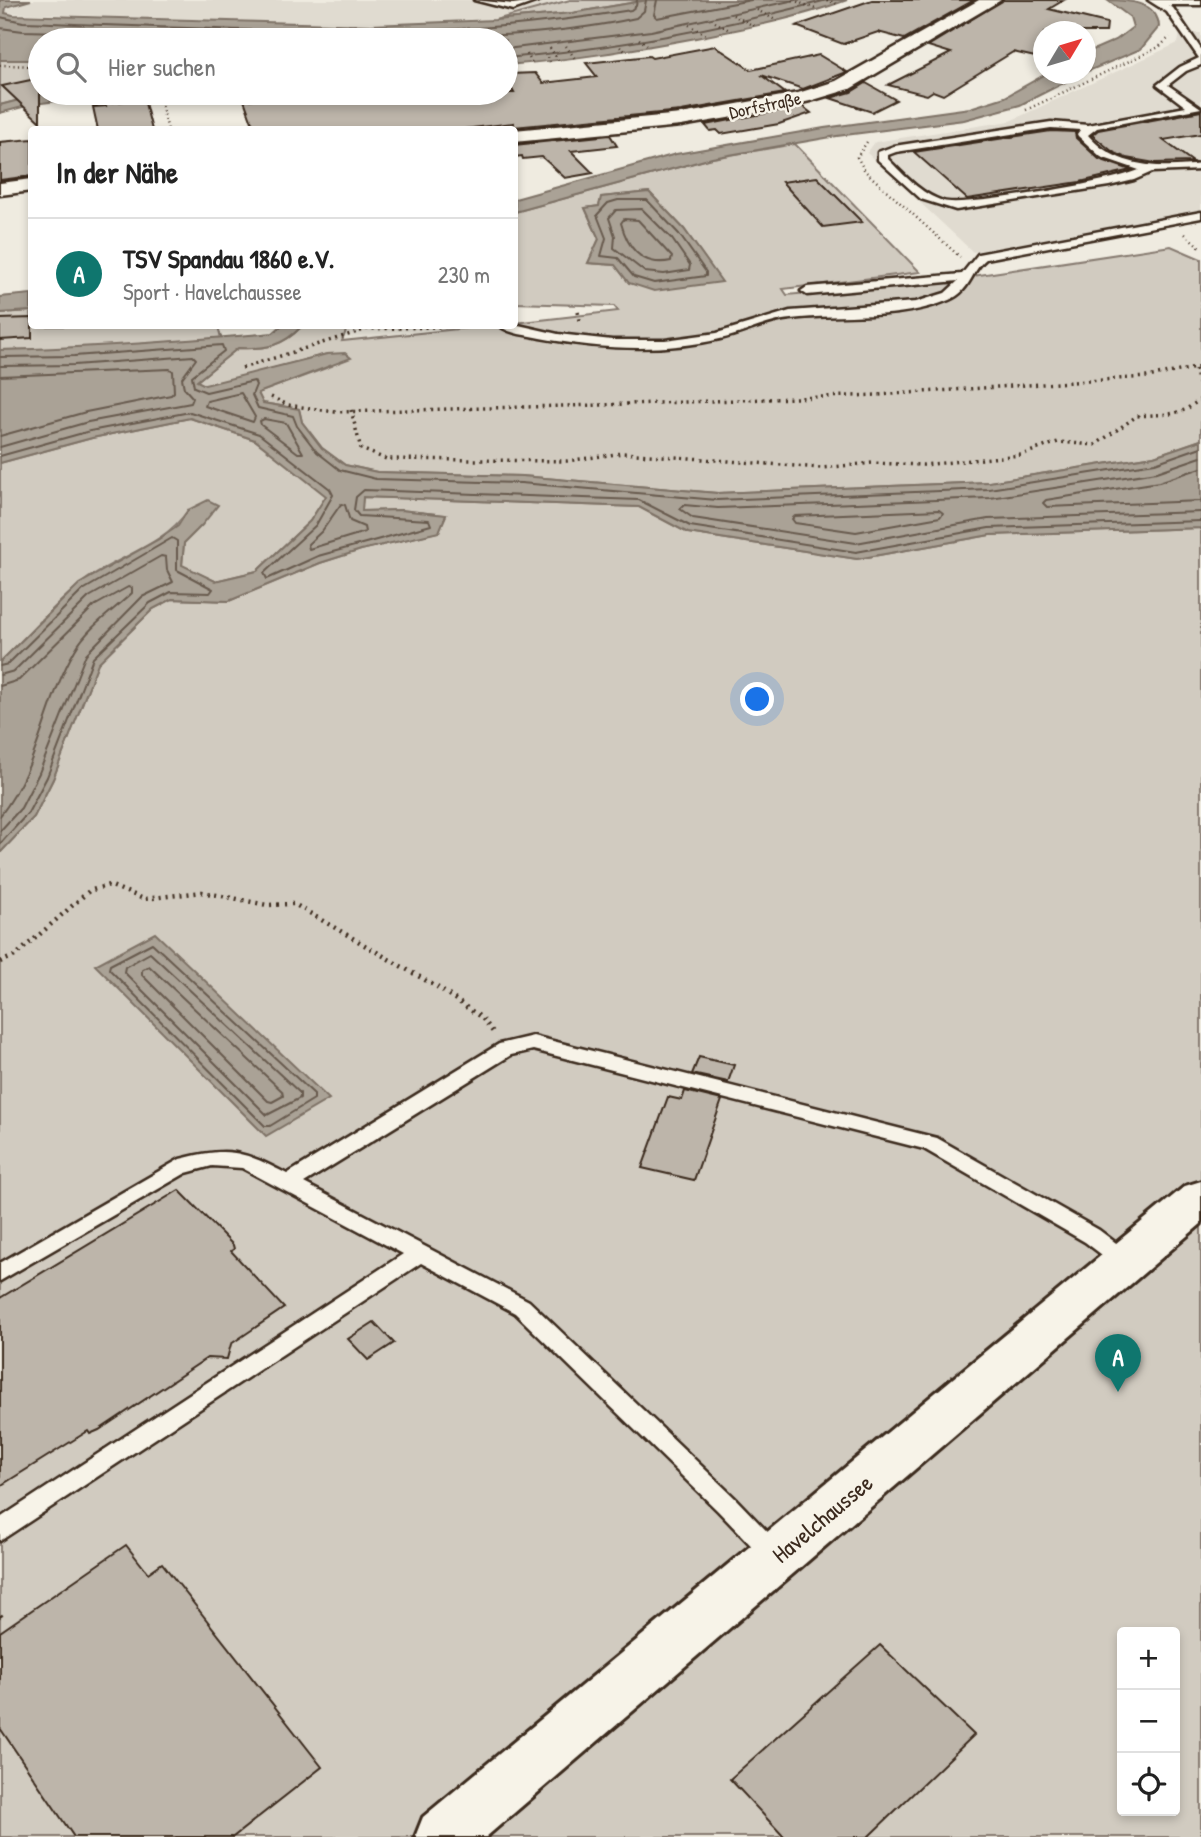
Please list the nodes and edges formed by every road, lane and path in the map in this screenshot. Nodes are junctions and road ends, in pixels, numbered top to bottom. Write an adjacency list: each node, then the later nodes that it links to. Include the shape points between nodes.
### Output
1 (479, 0): 2 (lane, via 513,7)
2 (536, 0)
3 (793, 0): 10 (path)
4 (827, 0): 8 (path)
5 (992, 0): 37 (street, Dorfstraße, via 843,85 819,94 712,116)
6 (1156, 1): 7 (lane); 26 (lane, via 1170,10)
7 (1201, 2)
8 (836, 4)
9 (757, 10): 12 (path)
10 (818, 10)
11 (733, 15): 15 (path)
12 (777, 21)
13 (715, 22): 16 (path)
14 (690, 25): 17 (path)
15 (754, 26)
16 (731, 31)
17 (708, 36)
18 (639, 39): 21 (path)
19 (566, 46): 27 (path)
20 (620, 47): 23 (path)
21 (650, 47)
22 (550, 48): 28 (path)
23 (625, 51)
24 (527, 54): 30 (path)
25 (548, 57): 29 (path)
26 (1201, 59): 34 (lane, via 1162,85)
27 (576, 60)
28 (559, 61)
29 (550, 62)
30 (532, 63)
31 (0, 65): 32 (path)
32 (28, 66)
33 (161, 105): 35 (path)
34 (1199, 109): 36 (lane)
35 (167, 126)
36 (1090, 128): 39 (lane, via 1082,134 1103,153); 39 (lane, via 1051,125 882,154 922,196 956,207 1109,183)
37 (518, 136)
38 (1201, 167): 39 (lane)
39 (1151, 168)
40 (28, 186): 41 (street)
41 (0, 189)
42 (1201, 215): 43 (lane, via 982,256 971,267)
43 (969, 277): 44 (lane); 46 (lane, via 947,297 927,303 786,316 690,340 585,342)
44 (807, 291)
45 (367, 329): 48 (path)
46 (518, 329)
47 (1201, 367): 49 (path)
48 (243, 368)
49 (1195, 369): 50 (path); 53 (path, via 878,395)
50 (1201, 390)
51 (271, 397): 53 (path, via 288,405)
52 (1201, 399): 53 (path, via 1170,414 1137,416 1096,445 1058,442 1021,455 923,465 821,468 622,453 567,461 387,459 360,449)
53 (351, 410)
54 (0, 962): 55 (path, via 15,956 89,891 109,885 144,899 202,892 267,905 294,904 437,987 482,1018)
55 (506, 1049): 56 (lane); 59 (lane, via 533,1044 930,1143 1092,1236)
56 (288, 1183): 58 (lane); 60 (lane, via 245,1161 212,1158 180,1167)
57 (1201, 1198): 59 (street, Havelchaussee)
58 (420, 1253): 61 (lane); 62 (lane, via 522,1307)
59 (1125, 1261): 62 (street, Havelchaussee)
60 (0, 1273)
61 (0, 1531)
62 (776, 1556): 63 (street, Havelchaussee)
63 (443, 1837)

